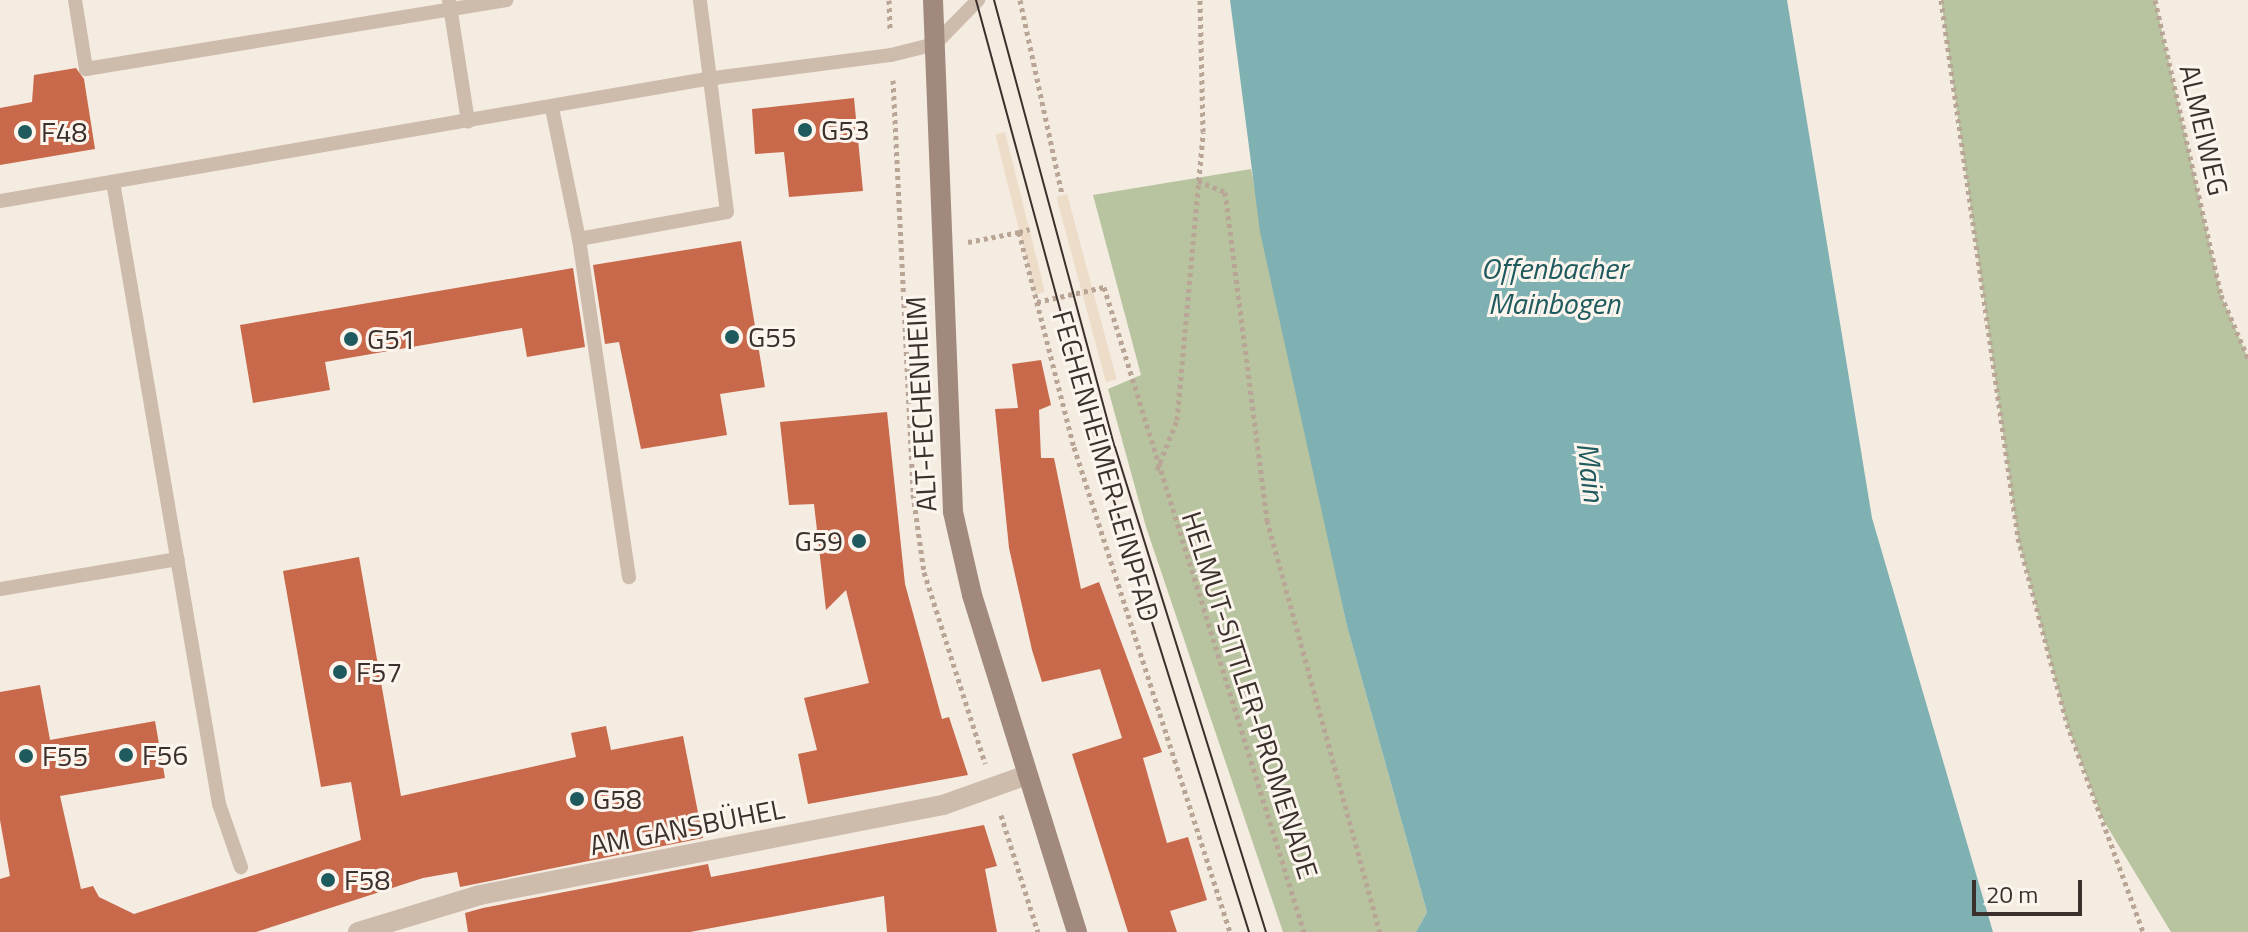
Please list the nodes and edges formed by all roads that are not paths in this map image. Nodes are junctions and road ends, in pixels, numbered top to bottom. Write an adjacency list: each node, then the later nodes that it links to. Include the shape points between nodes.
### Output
1 (75, 0): 6 (lane, via 86,69)
2 (506, 0): 6 (lane)
3 (700, 0): 8 (lane)
4 (933, 0): 7 (street, ALT-FECHENHEIM)
5 (978, 0): 7 (lane)
6 (450, 5): 10 (lane)
7 (935, 44): 8 (lane, via 891,55); 17 (street, ALT-FECHENHEIM, via 953,512)
8 (706, 79): 9 (lane); 13 (lane, via 727,212)
9 (552, 108): 10 (lane); 13 (lane)
10 (468, 122): 11 (lane)
11 (113, 182): 12 (lane); 14 (lane)
12 (0, 201)
13 (579, 239): 15 (lane)
14 (177, 559): 16 (lane); 18 (lane, via 219,804)
15 (629, 577)
16 (0, 589)
17 (1027, 775): 19 (street, AM GANSBÜHEL, via 943,805 480,895); 20 (street, ALT-FECHENHEIM)
18 (241, 867)
19 (358, 932)
20 (1077, 932)

